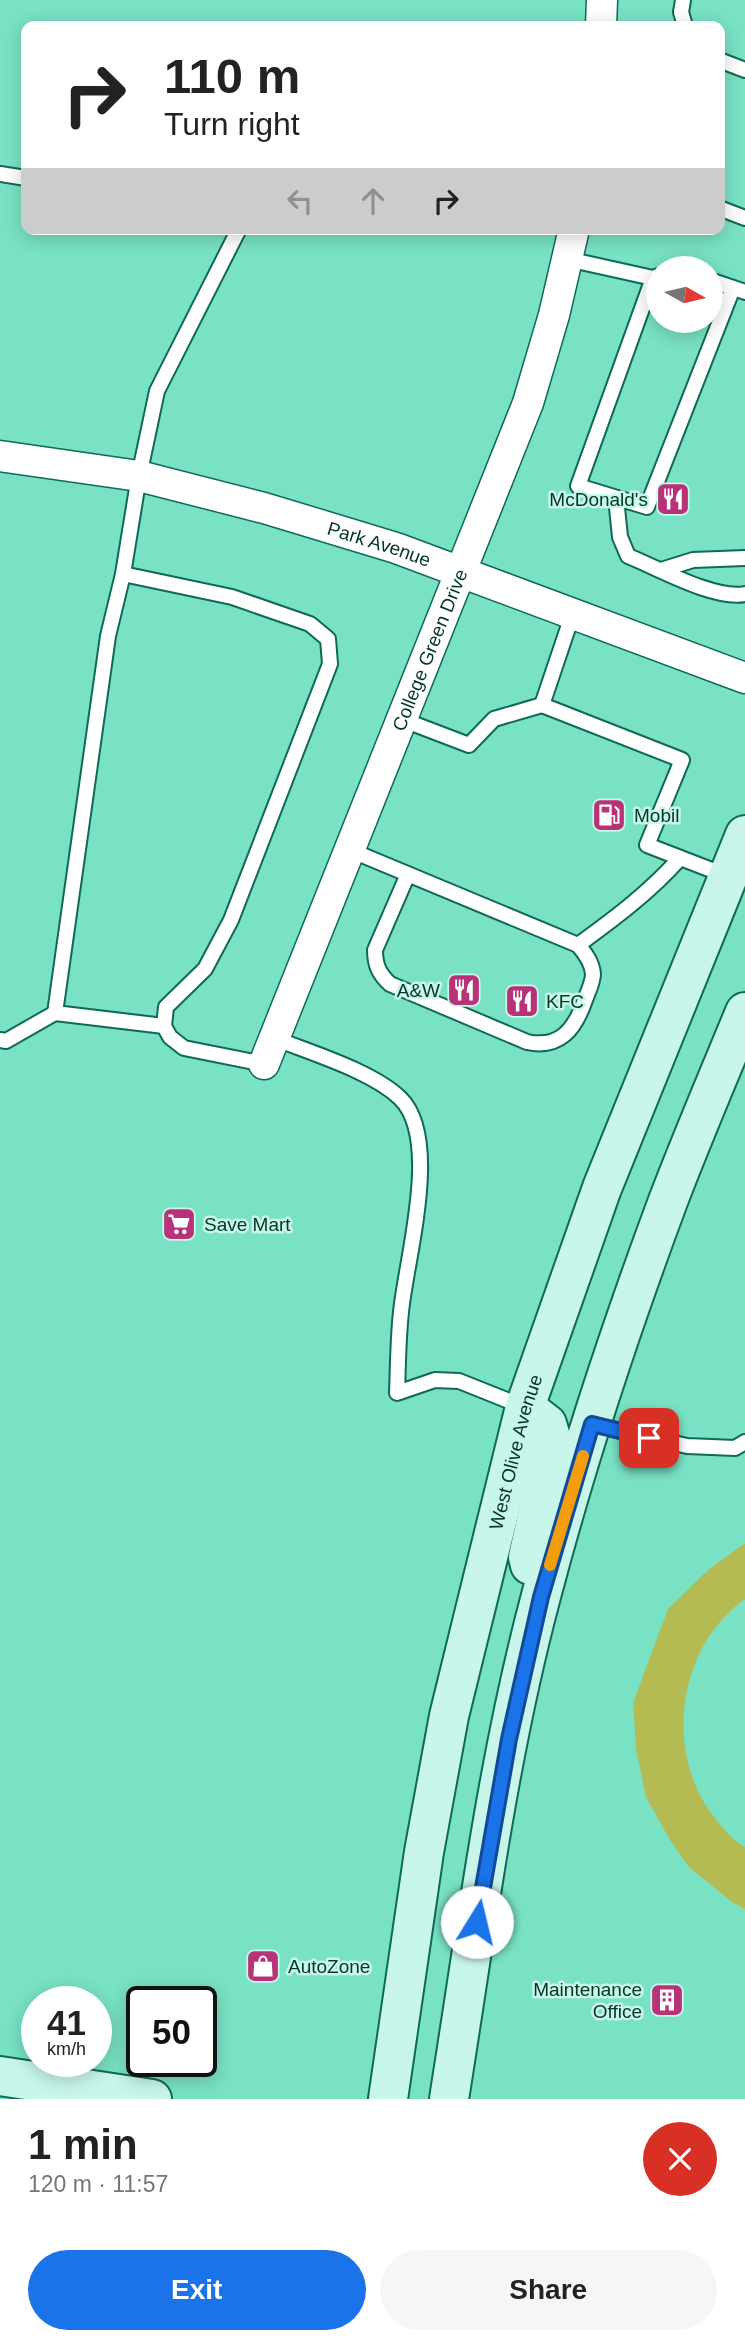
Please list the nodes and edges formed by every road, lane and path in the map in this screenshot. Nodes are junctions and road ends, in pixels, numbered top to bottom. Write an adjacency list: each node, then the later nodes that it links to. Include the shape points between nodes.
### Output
1 (602, 0): 3 (street)
2 (683, 0): 4 (lane)
3 (601, 21)
4 (684, 21)
5 (725, 62): 6 (lane)
6 (745, 70)
7 (0, 174): 8 (lane)
8 (21, 177)
9 (725, 210): 10 (lane)
10 (745, 218)
11 (236, 235): 18 (lane, via 157,391)
12 (573, 235): 13 (street, College Green Drive)
13 (567, 259): 14 (lane); 21 (street, College Green Drive, via 528,402)
14 (646, 275)
15 (739, 290): 19 (lane, via 646,507)
16 (646, 304): 19 (lane, via 578,486)
17 (0, 456): 18 (street, Park Avenue)
18 (139, 476): 21 (street, Park Avenue, via 264,508); 23 (lane)
19 (616, 498): 22 (lane, via 620,537 628,556)
20 (745, 558): 22 (lane, via 693,560)
21 (461, 570): 25 (street, Park Avenue); 28 (street, College Green Drive)
22 (661, 570): 24 (lane, via 703,589)
23 (123, 574): 36 (lane, via 108,636); 37 (lane, via 232,597 310,624 328,639 330,664 231,920 205,969 166,1007)
24 (745, 594)
25 (573, 613): 26 (street, Park Avenue); 27 (lane)
26 (745, 678)
27 (542, 705): 28 (lane, via 494,719 469,745); 31 (lane, via 682,760 647,845)
28 (401, 719): 30 (street, College Green Drive)
29 (745, 835): 33 (main road, West Olive Avenue)
30 (349, 850): 32 (lane); 39 (street, College Green Drive)
31 (680, 858): 33 (lane); 34 (lane, via 629,909)
32 (408, 874): 34 (lane); 34 (lane, via 374,950 380,975 390,984 527,1042 542,1045 556,1041 572,1028 582,1011 593,974)
33 (729, 877): 40 (main road, West Olive Avenue, via 602,1188)
34 (579, 945)
35 (745, 1012): 41 (main road, via 669,1200)
36 (55, 1013): 37 (lane); 38 (lane, via 6,1041)
37 (164, 1026): 39 (lane, via 184,1048)
38 (0, 1040)
39 (269, 1051): 40 (lane, via 375,1081 399,1097 415,1124 419,1192 400,1314 397,1393 435,1380 459,1381)
40 (525, 1407): 43 (main road, via 547,1424 553,1444 528,1557); 46 (main road, West Olive Avenue, via 449,1716)
41 (592, 1424): 42 (lane, via 687,1447 735,1448); 43 (main road)
42 (745, 1442)
43 (541, 1597): 47 (main road, via 509,1739)
44 (0, 2076): 45 (main road)
45 (152, 2099)
46 (388, 2099)
47 (449, 2099)

